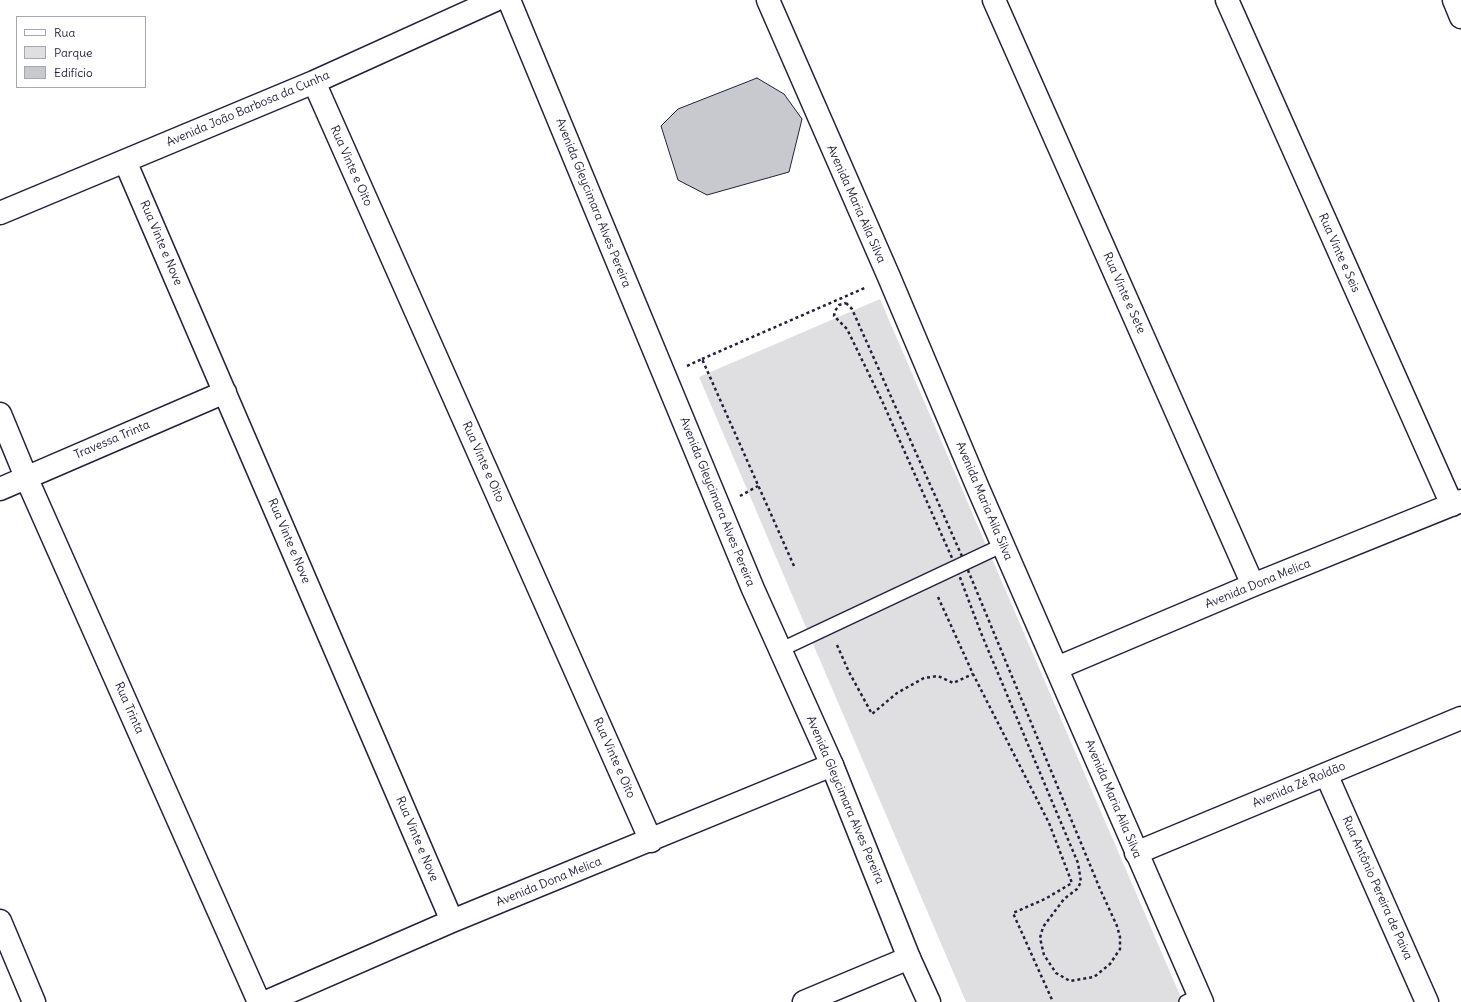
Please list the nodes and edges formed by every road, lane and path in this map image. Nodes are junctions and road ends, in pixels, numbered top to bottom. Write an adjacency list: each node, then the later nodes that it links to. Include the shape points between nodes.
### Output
1 (495, 0): 8 (street, Avenida João Barbosa da Cunha)
2 (509, 0): 13 (street, Avenida Gleycimara Alves Pereira)
3 (768, 0): 11 (street, Avenida Maria Aila Silva)
4 (994, 0): 23 (street, Rua Vinte e Sete)
5 (1227, 0): 18 (street, Rua Vinte e Seis)
6 (1454, 0): 7 (street)
7 (1461, 17)
8 (314, 82): 9 (street, Avenida João Barbosa da Cunha); 31 (street, Rua Vinte e Oito)
9 (125, 161): 10 (street, Avenida João Barbosa da Cunha); 14 (street, Rua Vinte e Nove)
10 (0, 213)
11 (889, 278): 12 (path); 19 (street, Avenida Maria Aila Silva)
12 (702, 359): 13 (path); 21 (path)
13 (664, 376): 25 (street, Avenida Gleycimara Alves Pereira, via 752,589)
14 (225, 392): 16 (street, Travessa Trinta); 34 (street, Rua Vinte e Nove)
15 (0, 414): 16 (street, Rua Trinta)
16 (26, 477): 17 (street, Travessa Trinta); 38 (street, Rua Trinta)
17 (0, 489)
18 (1456, 503): 23 (street, Avenida Dona Melica)
19 (1002, 545): 20 (lane); 26 (street, Avenida Maria Aila Silva)
20 (960, 565): 20 (path, via 852,308 846,303 839,305 834,311 834,316 847,329); 20 (path, via 981,633 1078,863 1081,882 1079,886 1064,899 1043,927 1040,938 1044,955 1056,973 1070,981 1094,977 1110,964 1120,949 1117,926 1024,705); 22 (lane)
21 (794, 566)
22 (930, 580): 24 (lane); 27 (path)
23 (1253, 585): 26 (street, Avenida Dona Melica)
24 (828, 626): 25 (lane); 27 (path, via 848,672 872,714 897,693 924,678 938,676 953,683)
25 (780, 650): 29 (street, Avenida Gleycimara Alves Pereira)
26 (1057, 668): 32 (street, Avenida Maria Aila Silva)
27 (973, 674): 42 (path, via 1049,823 1072,883 1045,899 1013,913)
28 (1461, 718): 30 (street, Avenida Zé Roldão)
29 (832, 765): 31 (street, Avenida Dona Melica); 35 (street, Avenida Gleycimara Alves Pereira)
30 (1326, 774): 32 (street, Avenida Zé Roldão); 43 (street, Rua Antônio Pereira de Paiva)
31 (651, 841): 34 (street, Avenida Dona Melica)
32 (1136, 853): 36 (street, Avenida Maria Aila Silva)
33 (0, 921): 37 (street)
34 (452, 921): 39 (street, Avenida Dona Melica)
35 (909, 958): 40 (street); 41 (street, Avenida Gleycimara Alves Pereira)
36 (1196, 1000)
37 (34, 1002)
38 (259, 1002)
39 (266, 1002)
40 (804, 1002)
41 (929, 1002)
42 (1053, 1002)
43 (1427, 1002)

